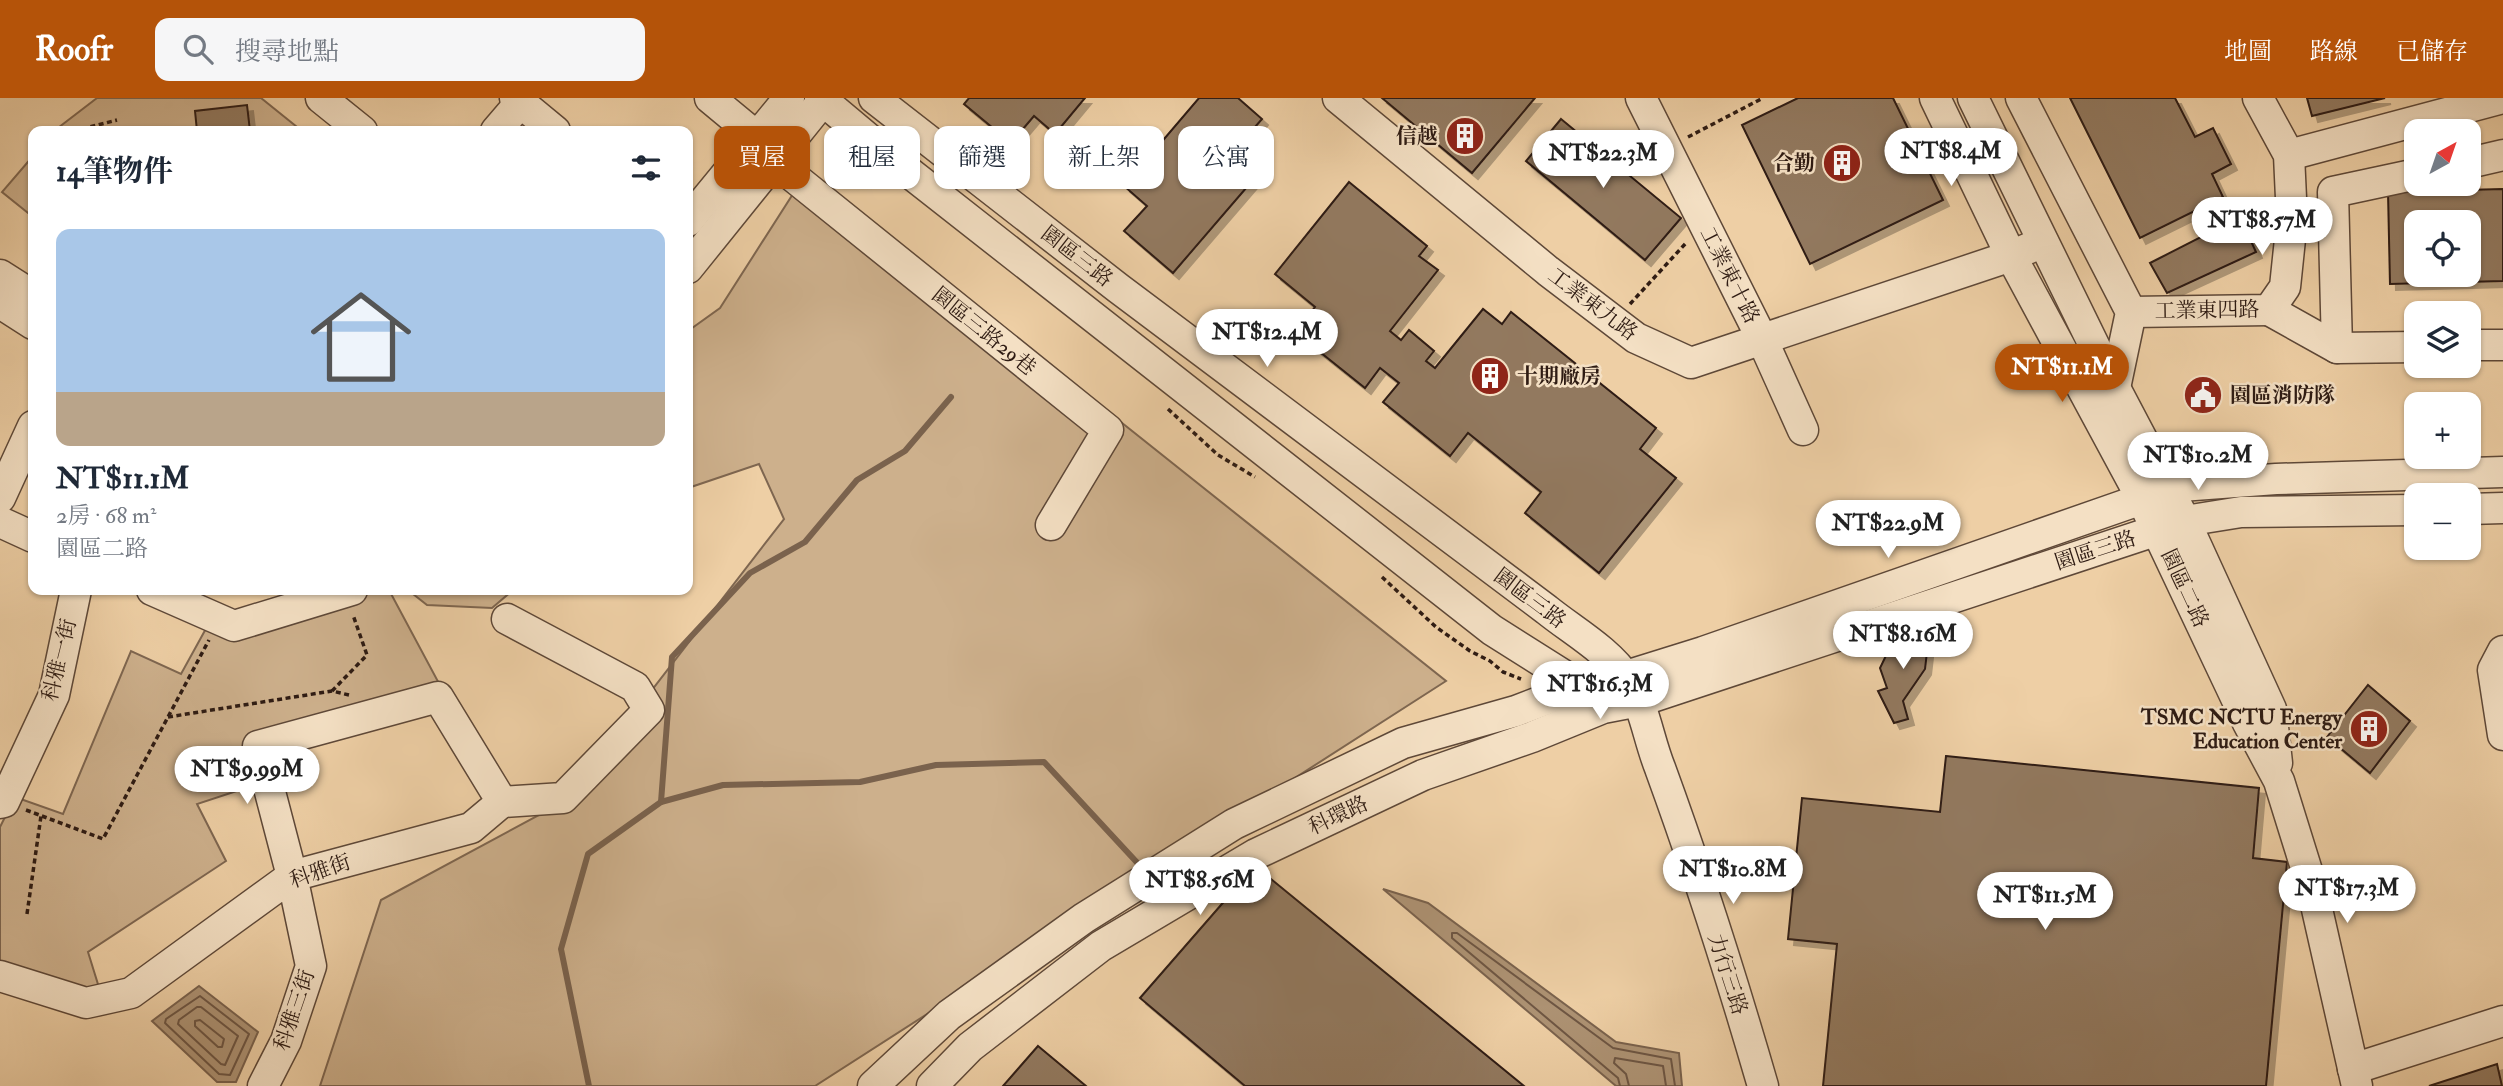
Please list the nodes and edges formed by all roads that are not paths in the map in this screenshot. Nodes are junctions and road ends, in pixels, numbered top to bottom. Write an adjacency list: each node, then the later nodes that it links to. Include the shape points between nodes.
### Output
1 (321, 98): 15 (street)
2 (710, 98): 18 (street)
3 (789, 98): 19 (street)
4 (873, 98): 14 (street); 63 (street, 園區三路, via 1601,652)
5 (1338, 98): 38 (street, 工業東九路, via 1636,338 1691,363)
6 (1641, 98): 38 (street, 工業東十路)
7 (1935, 98): 31 (street, 園區二路)
8 (1973, 98): 29 (street, 園區二路)
9 (2021, 98): 36 (street)
10 (2258, 98): 21 (street, 工業東四路)
11 (2503, 98): 21 (street)
12 (823, 99): 14 (street, 園區三路); 20 (street)
13 (518, 100): 16 (street); 17 (street)
14 (846, 122): 62 (street, 園區三路, via 1481,622)
15 (356, 126)
16 (500, 126)
17 (549, 126)
18 (745, 126)
19 (765, 126)
20 (802, 126)
21 (2289, 155): 35 (street, 工業東四路, via 2292,220 2285,287)
22 (2503, 155): 23 (street)
23 (2482, 160)
24 (2404, 177): 42 (street, via 2333,192)
25 (714, 189): 28 (street)
26 (751, 189): 30 (street)
27 (809, 189): 54 (street, 園區三路29巷, via 1108,430)
28 (693, 215)
29 (2043, 242): 31 (street, 工業東九路); 43 (street, 園區二路)
30 (693, 253)
31 (2011, 256): 38 (street, 工業東九路); 47 (street, 園區二路)
32 (0, 275): 33 (street)
33 (28, 293)
34 (0, 303): 37 (street)
35 (2269, 310): 36 (street, 工業東四路); 42 (street)
36 (2131, 312): 43 (street)
37 (28, 321)
38 (1762, 339): 44 (street, 工業東十路)
39 (2481, 345): 40 (street)
40 (2503, 345)
41 (2404, 347): 42 (street)
42 (2337, 348)
43 (2115, 388): 47 (street, 園區二路)
44 (1803, 430)
45 (28, 437): 48 (street)
46 (2503, 472): 47 (street, 園區三路, via 2276,479)
47 (2155, 493): 52 (street, 園區二路); 55 (street, 園區二路); 63 (street, 園區三路, via 1703,652)
48 (0, 498)
49 (2503, 508): 50 (street)
50 (2481, 509)
51 (2404, 510): 52 (street, 園區三路, via 2241,512)
52 (2185, 521): 55 (street, 園區三路); 68 (street, 園區二路, via 2271,709)
53 (0, 522): 56 (street)
54 (1051, 525)
55 (2156, 529): 63 (street, 園區三路); 68 (street, 園區二路)
56 (28, 535)
57 (75, 595): 69 (street, 科雅一街, via 54,695)
58 (163, 595): 59 (street, via 234,626)
59 (336, 595)
60 (507, 619): 70 (street, via 635,687 649,710 563,798)
61 (2503, 651): 66 (street, via 2493,670)
62 (1537, 661): 64 (street, 園區三路); 65 (street, via 1546,671 1547,681 1535,702)
63 (1633, 688): 64 (street, 科環路); 67 (street, 力行三路)
64 (1591, 695): 65 (street, 科環路); 67 (street); 77 (street, 科環路, via 1532,737 1423,775 1256,854 1113,939 970,1047)
65 (1525, 708): 76 (street, 科環路, via 1403,743 1234,824 1084,918 948,1015)
66 (2503, 735)
67 (1651, 744): 78 (street, 力行三路, via 1684,832)
68 (2279, 781): 74 (street, 園區二路, via 2312,887)
69 (2, 802)
70 (502, 802): 71 (street, 科雅街, via 471,828); 71 (street, 科雅三街, via 438,697 258,746)
71 (292, 876): 72 (street, 科雅街, via 131,993 86,1003); 75 (street, 科雅三街, via 311,966 286,1041)
72 (0, 976)
73 (2503, 1021): 74 (street)
74 (2355, 1078)
75 (263, 1086)
76 (873, 1086)
77 (932, 1086)
78 (1763, 1086)

